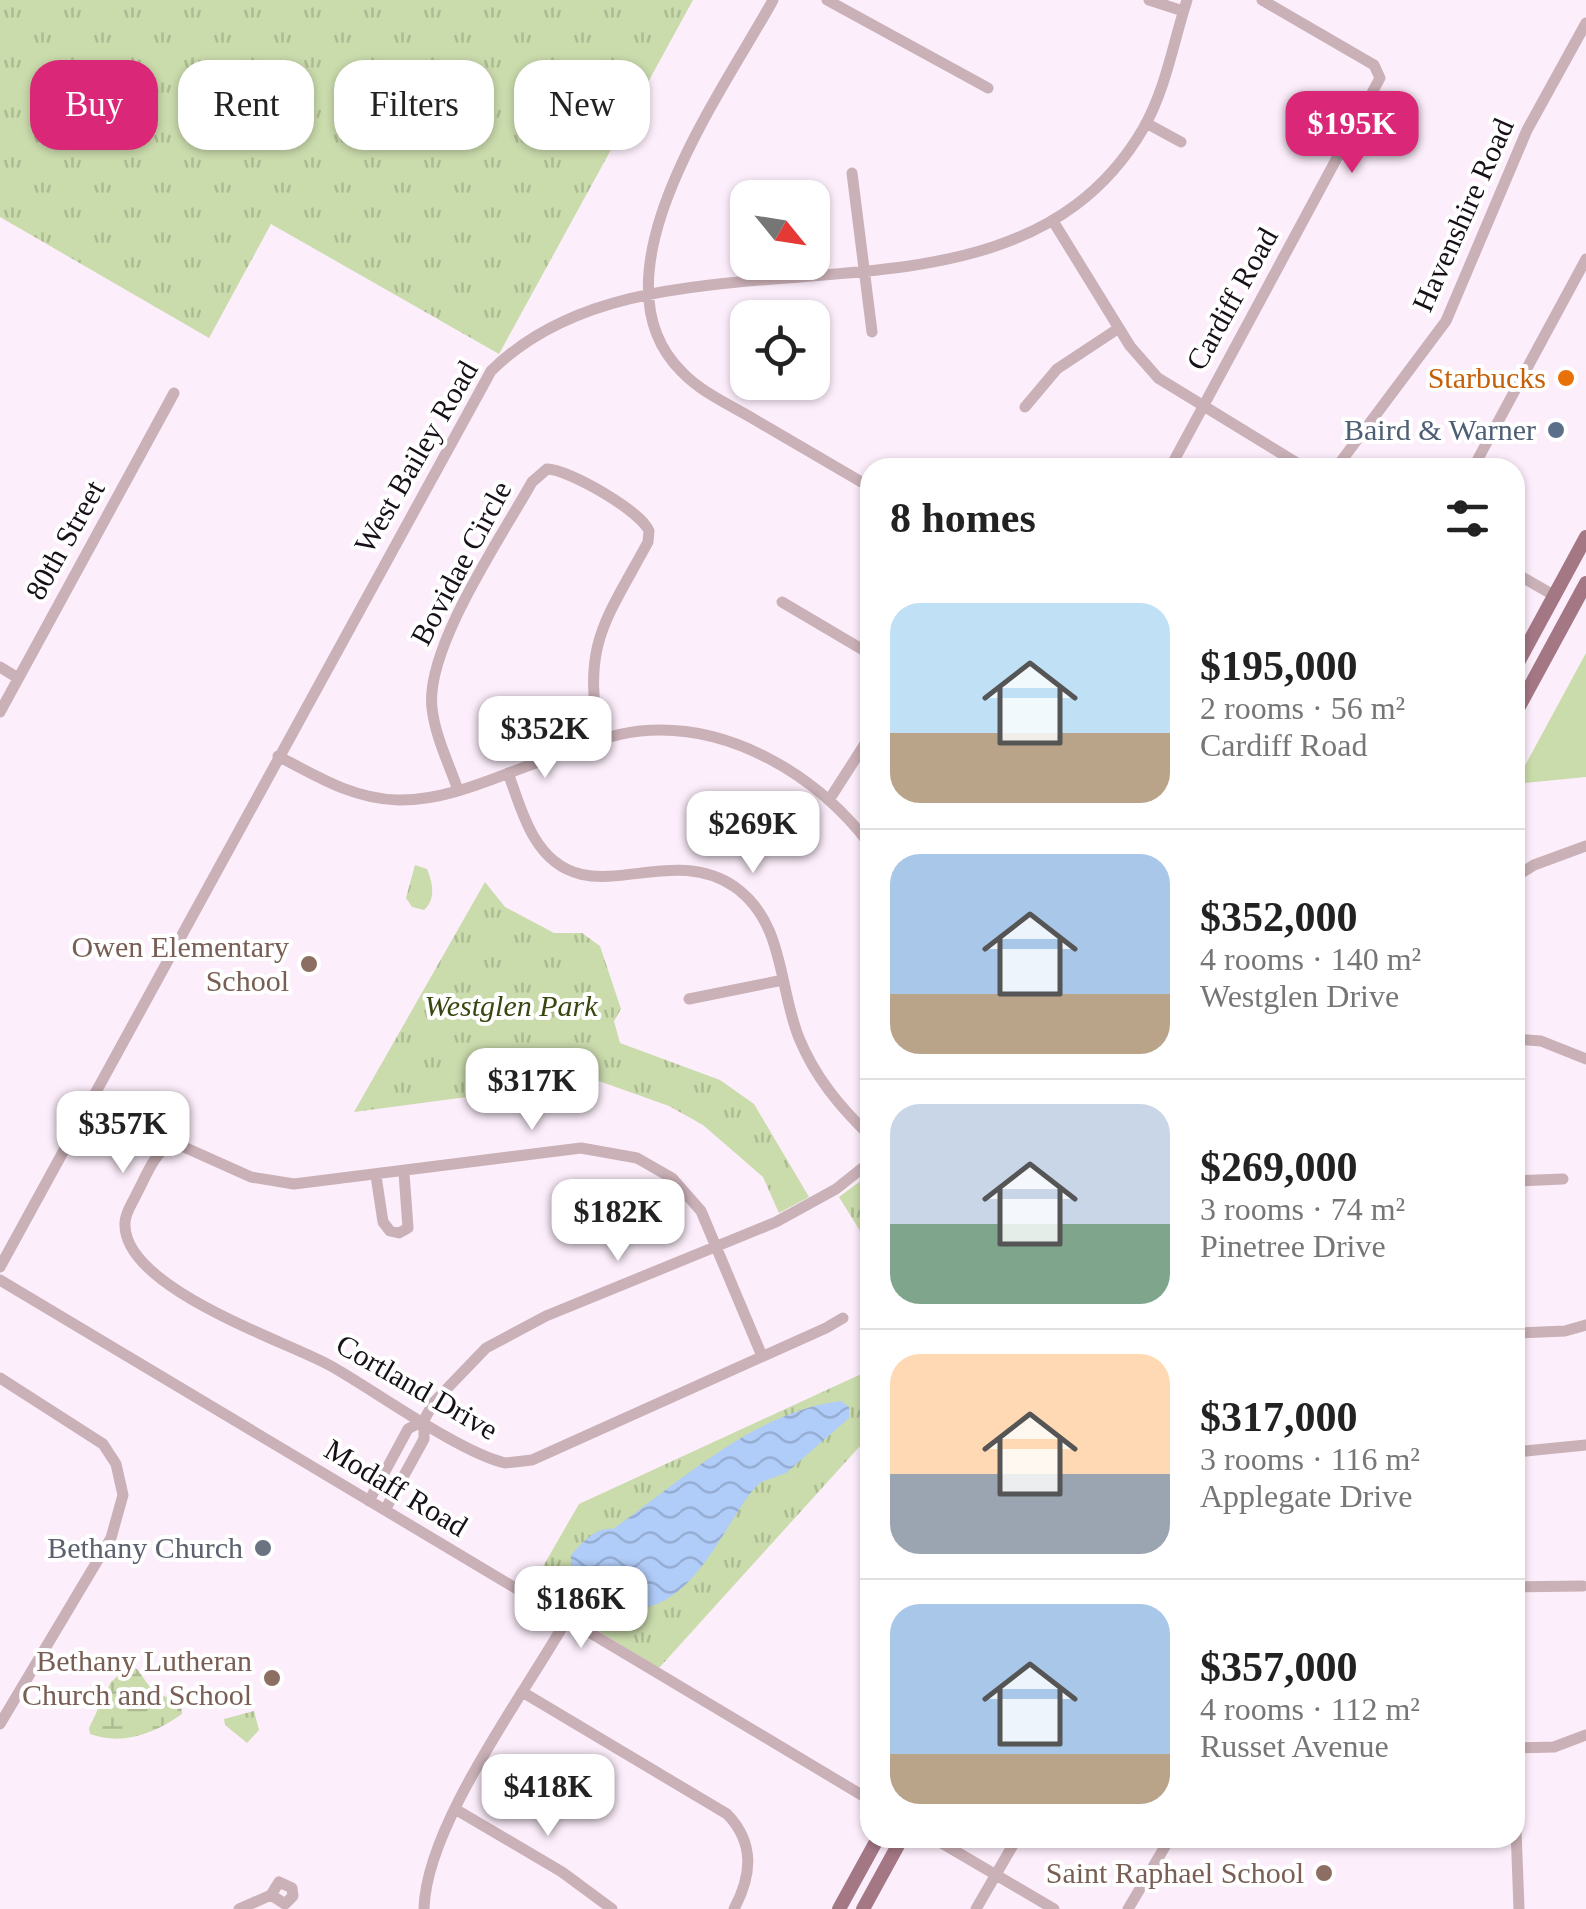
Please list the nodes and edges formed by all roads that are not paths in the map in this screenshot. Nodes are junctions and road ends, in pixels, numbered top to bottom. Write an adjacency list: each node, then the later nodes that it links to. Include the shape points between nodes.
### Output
1 (773, 0): 14 (street, via 663,203 650,252)
2 (827, 0): 7 (street)
3 (1150, 0): 5 (street)
4 (1262, 0): 19 (street, Cardiff Road, via 1374,65 1380,78)
5 (1185, 5): 8 (street, West Bailey Road)
6 (1586, 23): 22 (street, Havenshire Road, via 1522,141 1446,320)
7 (988, 88)
8 (1146, 123): 9 (street); 11 (street, West Bailey Road, via 1105,180)
9 (1181, 142)
10 (852, 173): 13 (street)
11 (1054, 221): 13 (street, West Bailey Road, via 984,252); 15 (street)
12 (1586, 259): 23 (street)
13 (864, 269): 14 (street, West Bailey Road); 16 (street)
14 (648, 297): 24 (street, via 656,334 686,376); 39 (street, West Bailey Road, via 556,324 490,371)
15 (1119, 328): 18 (street, via 1057,369); 19 (street, via 1158,378)
16 (872, 332)
17 (174, 393): 34 (street, 80th Street)
18 (1025, 407)
19 (1202, 408): 20 (street); 21 (street)
20 (1175, 458)
21 (1288, 458)
22 (1343, 458)
23 (1478, 458)
24 (860, 481)
25 (1586, 537): 28 (main road)
26 (1525, 579): 28 (street)
27 (1586, 582): 30 (main road)
28 (1554, 596): 30 (main road); 32 (main road)
29 (782, 602): 31 (street)
30 (1560, 630): 35 (main road)
31 (860, 648)
32 (1525, 650)
33 (0, 667): 34 (street)
34 (18, 678): 36 (street, 80th Street)
35 (1525, 695)
36 (0, 712)
37 (600, 740): 40 (street); 41 (street, Bovidae Circle, via 590,682 593,654 649,531 632,511 563,471 547,469 532,482 433,674 434,722); 42 (street, via 639,732 704,734 759,755)
38 (860, 752): 42 (street)
39 (278, 756): 41 (street, via 370,797 424,799); 57 (street, West Bailey Road)
40 (508, 773): 41 (street); 46 (street, via 534,836 568,869 601,878 678,867 735,888 765,920)
41 (458, 790)
42 (830, 800): 43 (street)
43 (860, 834)
44 (1586, 846): 45 (street)
45 (1525, 873)
46 (783, 980): 47 (street); 50 (street, via 809,1060)
47 (689, 999)
48 (1525, 1040): 49 (street)
49 (1586, 1059)
50 (860, 1126)
51 (860, 1169): 56 (street, via 816,1202)
52 (404, 1172): 53 (street); 53 (street, via 410,1217 399,1233 383,1222); 56 (street, via 557,1150 615,1152 648,1162 681,1186)
53 (376, 1176): 64 (street, Cortland Drive, via 284,1184 170,1145 128,1211 126,1233 152,1268 204,1308 322,1361)
54 (1564, 1179): 55 (street)
55 (1525, 1181)
56 (718, 1247): 62 (street); 64 (street, via 517,1329 458,1372)
57 (0, 1267)
58 (0, 1280): 67 (street, Modaff Road)
59 (843, 1318): 62 (street, Cortland Drive)
60 (1586, 1325): 61 (street)
61 (1525, 1334)
62 (762, 1356): 64 (street, Cortland Drive, via 522,1462 491,1459)
63 (0, 1378): 73 (street, via 102,1444 116,1464 123,1495 111,1538)
64 (424, 1420): 67 (street, via 408,1429); 68 (street, via 424,1439)
65 (1586, 1444): 66 (street)
66 (1525, 1451)
67 (370, 1501): 68 (street, Modaff Road)
68 (385, 1510): 71 (street, Modaff Road)
69 (1583, 1586): 70 (street)
70 (1525, 1587)
71 (567, 1619): 72 (street); 76 (street, Modaff Road)
72 (524, 1693): 77 (street); 89 (street, via 728,1814 745,1839 749,1862)
73 (0, 1724)
74 (1586, 1735): 75 (street)
75 (1525, 1747)
76 (860, 1794)
77 (455, 1809): 87 (street, via 436,1845); 88 (street)
78 (873, 1848): 90 (main road)
79 (897, 1848): 91 (main road)
80 (950, 1848): 84 (street)
81 (1010, 1848): 84 (street)
82 (1164, 1848): 94 (street)
83 (1516, 1848): 95 (street)
84 (995, 1874): 92 (street); 93 (street)
85 (271, 1895): 86 (street)
86 (239, 1909)
87 (424, 1909)
88 (612, 1909)
89 (734, 1909)
90 (839, 1909)
91 (864, 1909)
92 (976, 1909)
93 (1054, 1909)
94 (1128, 1909)
95 (1518, 1909)

